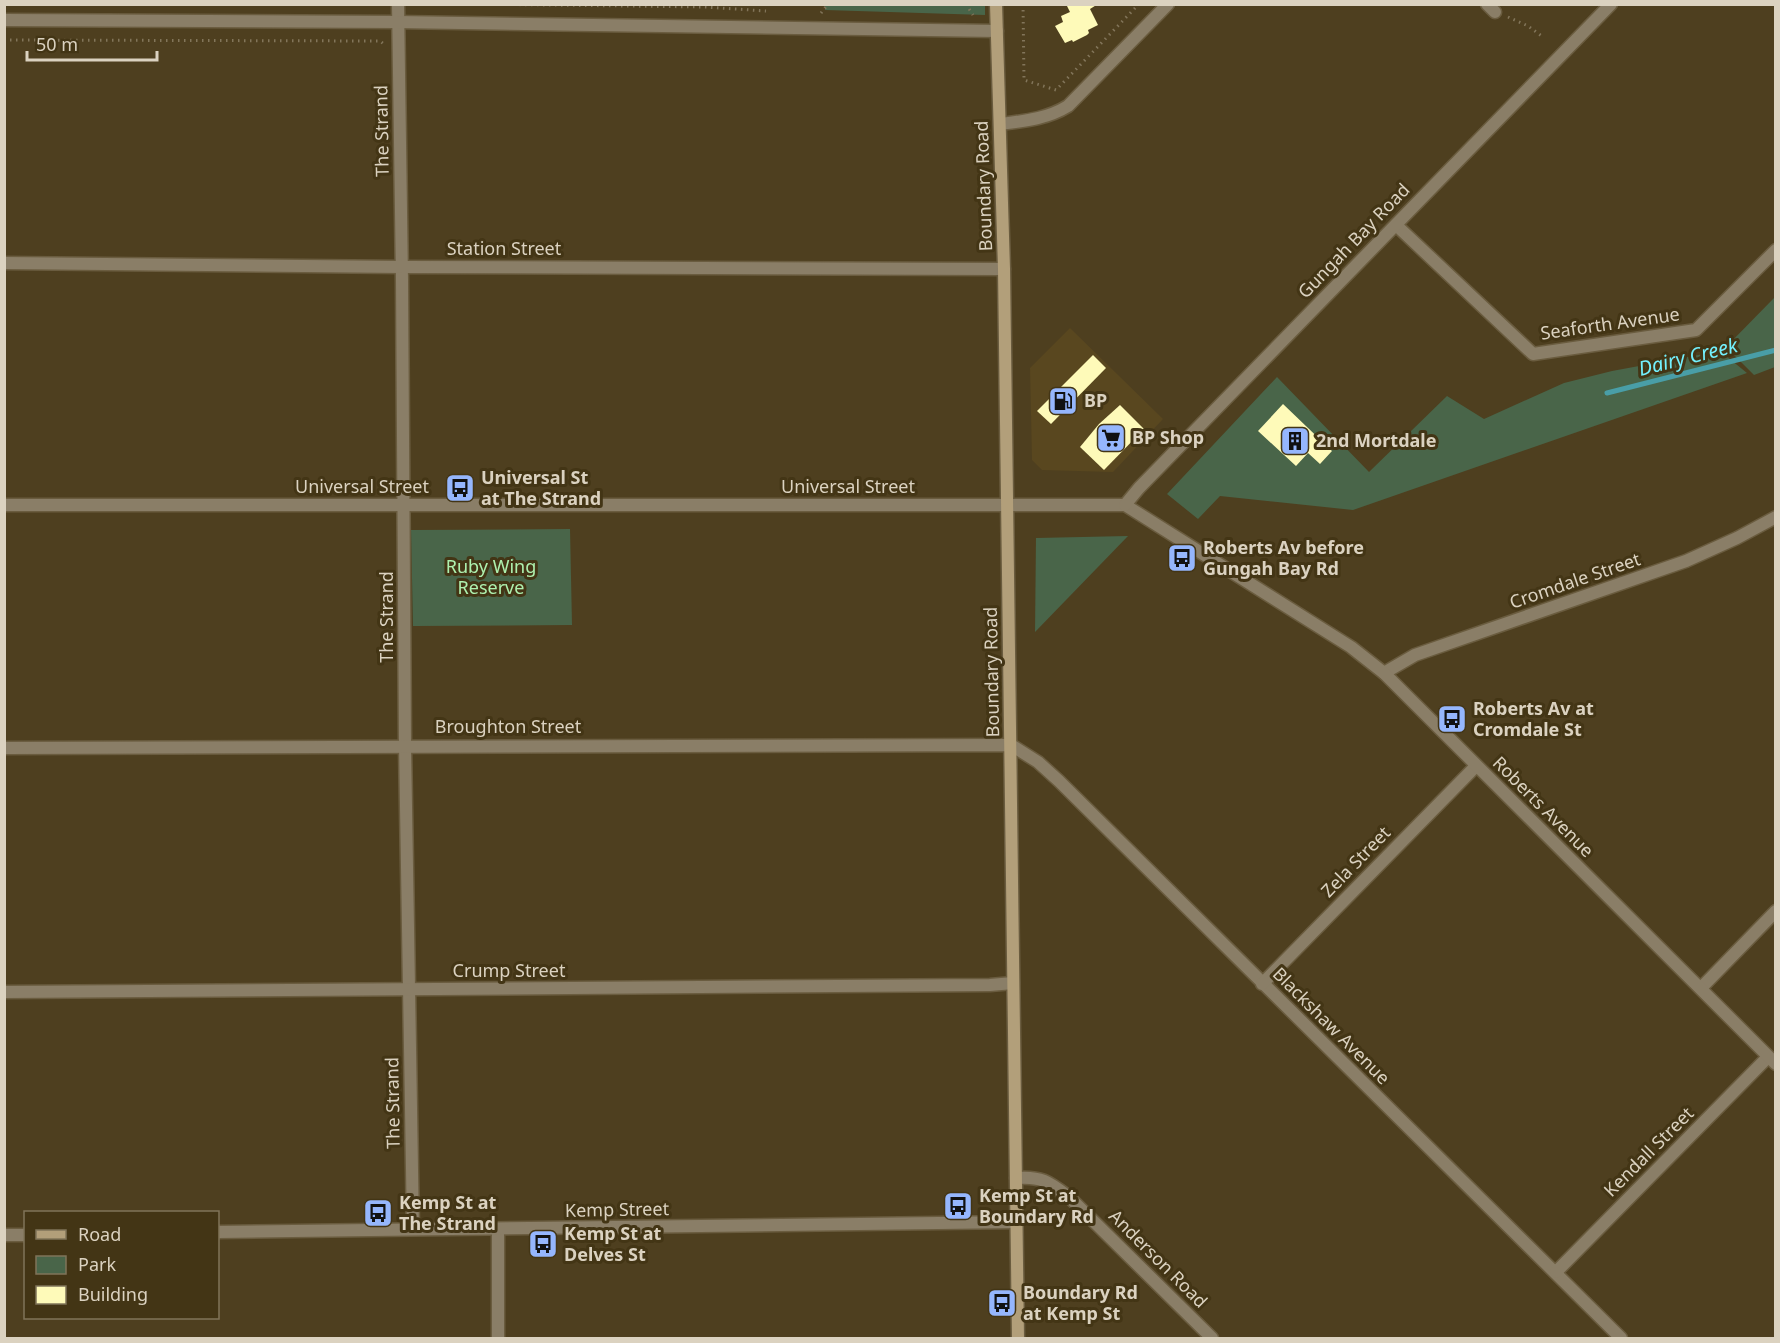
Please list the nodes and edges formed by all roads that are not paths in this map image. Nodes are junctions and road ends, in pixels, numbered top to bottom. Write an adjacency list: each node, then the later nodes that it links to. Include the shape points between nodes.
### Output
1 (398, 4): 6 (street, The Strand)
2 (996, 4): 7 (main road, Boundary Road)
3 (1168, 4): 8 (street, via 1068,106 1038,118)
4 (1611, 4): 9 (street, Gungah Bay Road)
5 (4, 20): 6 (street)
6 (397, 22): 7 (street); 12 (street, The Strand)
7 (997, 32): 8 (main road, Boundary Road)
8 (1000, 124): 13 (main road, Boundary Road)
9 (1396, 225): 10 (street, Seaforth Avenue, via 1533,354 1696,330); 17 (street, Gungah Bay Road)
10 (1776, 250)
11 (4, 263): 12 (street, Station Street)
12 (402, 267): 13 (street, Station Street); 15 (street, The Strand)
13 (1004, 269): 16 (main road, Boundary Road)
14 (4, 505): 15 (street, Universal Street)
15 (404, 505): 16 (street, Universal Street); 21 (street, The Strand)
16 (1007, 505): 17 (street); 20 (main road, Boundary Road)
17 (1125, 505): 19 (street, Roberts Avenue, via 1351,647)
18 (1776, 517): 19 (street, Cromdale Street, via 1686,561 1415,655)
19 (1384, 673): 23 (street, Roberts Avenue)
20 (1011, 745): 21 (street, Broughton Street); 25 (main road, Boundary Road); 26 (street, Blackshaw Avenue, via 1038,762)
21 (405, 746): 22 (street, Broughton Street); 28 (street, The Strand)
22 (4, 748)
23 (1476, 766): 26 (street, Zela Street); 27 (street, Roberts Avenue)
24 (1776, 911): 27 (street)
25 (1013, 983): 28 (street, Crump Street); 31 (main road, Boundary Road)
26 (1262, 984): 38 (street, Blackshaw Avenue)
27 (1701, 987): 30 (street, Roberts Avenue)
28 (409, 990): 29 (street, Crump Street); 33 (street, The Strand)
29 (4, 992)
30 (1772, 1060): 38 (street, Kendall Street)
31 (1016, 1178): 32 (main road, Boundary Road); 41 (street, Anderson Road, via 1038,1178 1070,1197)
32 (1017, 1222): 34 (street, Kemp Street); 40 (main road, Boundary Road)
33 (413, 1229): 34 (street, Kemp Street); 35 (street, Kemp Street)
34 (498, 1230): 39 (street)
35 (219, 1232)
36 (4, 1235): 37 (street)
37 (24, 1235)
38 (1556, 1272): 42 (street, Blackshaw Avenue)
39 (498, 1338)
40 (1018, 1338)
41 (1212, 1338)
42 (1621, 1338)

